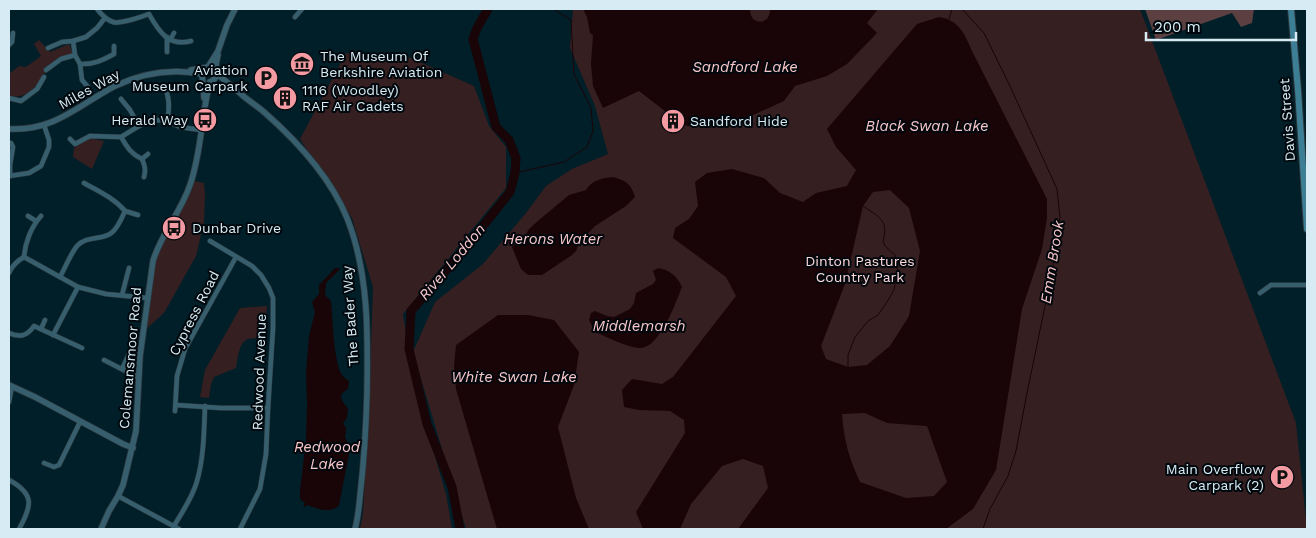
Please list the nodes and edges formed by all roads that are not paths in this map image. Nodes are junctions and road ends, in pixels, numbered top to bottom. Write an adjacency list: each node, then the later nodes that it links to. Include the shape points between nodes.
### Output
1 (97, 9): 8 (street)
2 (148, 9): 6 (street)
3 (235, 9): 17 (street)
4 (302, 9): 7 (street)
5 (1291, 9): 56 (main road, Davis Street)
6 (149, 14): 8 (street, via 114,23); 11 (street)
7 (295, 17)
8 (105, 18): 12 (street, via 86,37)
9 (13, 33): 14 (street)
10 (174, 33): 11 (street)
11 (168, 38): 13 (street, via 182,43); 18 (street)
12 (73, 41): 16 (street); 20 (street)
13 (191, 41)
14 (9, 45)
15 (114, 46): 19 (street)
16 (48, 48)
17 (218, 51): 24 (street); 25 (street, Colemansmoor Road)
18 (167, 52)
19 (114, 54): 21 (street); 22 (street, via 88,65)
20 (75, 55): 22 (street); 23 (street, via 61,59)
21 (118, 59)
22 (80, 64): 28 (street, via 82,80)
23 (46, 70)
24 (204, 72): 25 (street, via 212,67); 25 (street, via 205,81); 33 (street, Colemansmoor Road); 35 (street, Miles Way, via 161,72 135,78)
25 (214, 76): 33 (street, Colemansmoor Road); 93 (street, The Bader Way, via 262,110 297,143 328,183 349,223 364,288 367,331 363,471)
26 (44, 77): 31 (street, via 39,91 21,101)
27 (164, 86): 30 (street)
28 (88, 87)
29 (174, 91): 30 (street)
30 (167, 92): 34 (street)
31 (9, 98)
32 (121, 99): 36 (street)
33 (205, 102): 38 (street, Colemansmoor Road)
34 (167, 121): 36 (street, via 157,120); 38 (street)
35 (44, 125): 37 (street, Miles Way); 46 (street, via 49,147 41,166 29,173)
36 (139, 126): 39 (street)
37 (9, 129)
38 (201, 130): 67 (street, Colemansmoor Road, via 190,185 155,252)
39 (121, 136): 41 (street, via 90,136); 45 (street, via 132,154)
40 (70, 139): 41 (street)
41 (75, 144): 43 (street)
42 (14, 145): 46 (street)
43 (70, 149)
44 (148, 154): 45 (street)
45 (142, 159): 47 (street, via 146,172)
46 (9, 176)
47 (144, 177)
48 (84, 183): 49 (street)
49 (91, 187): 50 (street); 51 (street)
50 (88, 194)
51 (125, 210): 52 (street); 62 (street, via 111,234 90,238 78,245)
52 (138, 215)
53 (28, 216): 55 (street)
54 (41, 216): 55 (street)
55 (36, 221): 58 (street, via 24,248)
56 (1307, 229)
57 (210, 241): 59 (street, Redwood Avenue)
58 (24, 257): 61 (street); 62 (street)
59 (236, 257): 79 (street, Cypress Road, via 184,349 177,376); 81 (street, Redwood Avenue, via 261,275 273,298)
60 (129, 268): 66 (street)
61 (9, 273)
62 (60, 277): 64 (street)
63 (1307, 285): 65 (street, via 1272,285)
64 (78, 287): 66 (street); 71 (street)
65 (1260, 293)
66 (122, 296): 67 (street)
67 (147, 298): 76 (street, Colemansmoor Road)
68 (44, 320): 69 (street)
69 (41, 329): 70 (street, via 34,326 24,336); 71 (street)
70 (9, 333)
71 (53, 335): 72 (street)
72 (82, 348)
73 (130, 352): 75 (street)
74 (104, 360): 75 (street)
75 (122, 368): 76 (street)
76 (138, 378): 84 (street, Colemansmoor Road)
77 (10, 386): 78 (street); 83 (street)
78 (9, 402)
79 (176, 405): 80 (street); 82 (street, Cypress Road)
80 (204, 406): 81 (street); 88 (street, via 197,481)
81 (268, 408): 92 (street, Redwood Avenue, via 266,454 260,489)
82 (175, 411)
83 (80, 422): 84 (street); 85 (street, via 58,465 54,467)
84 (133, 448): 87 (street, Colemansmoor Road)
85 (44, 463)
86 (9, 480): 89 (street, via 24,490 29,505)
87 (118, 496): 88 (street); 90 (street, Colemansmoor Road)
88 (174, 526): 91 (street)
89 (19, 529)
90 (101, 529)
91 (179, 529)
92 (240, 529)
93 (355, 529)

